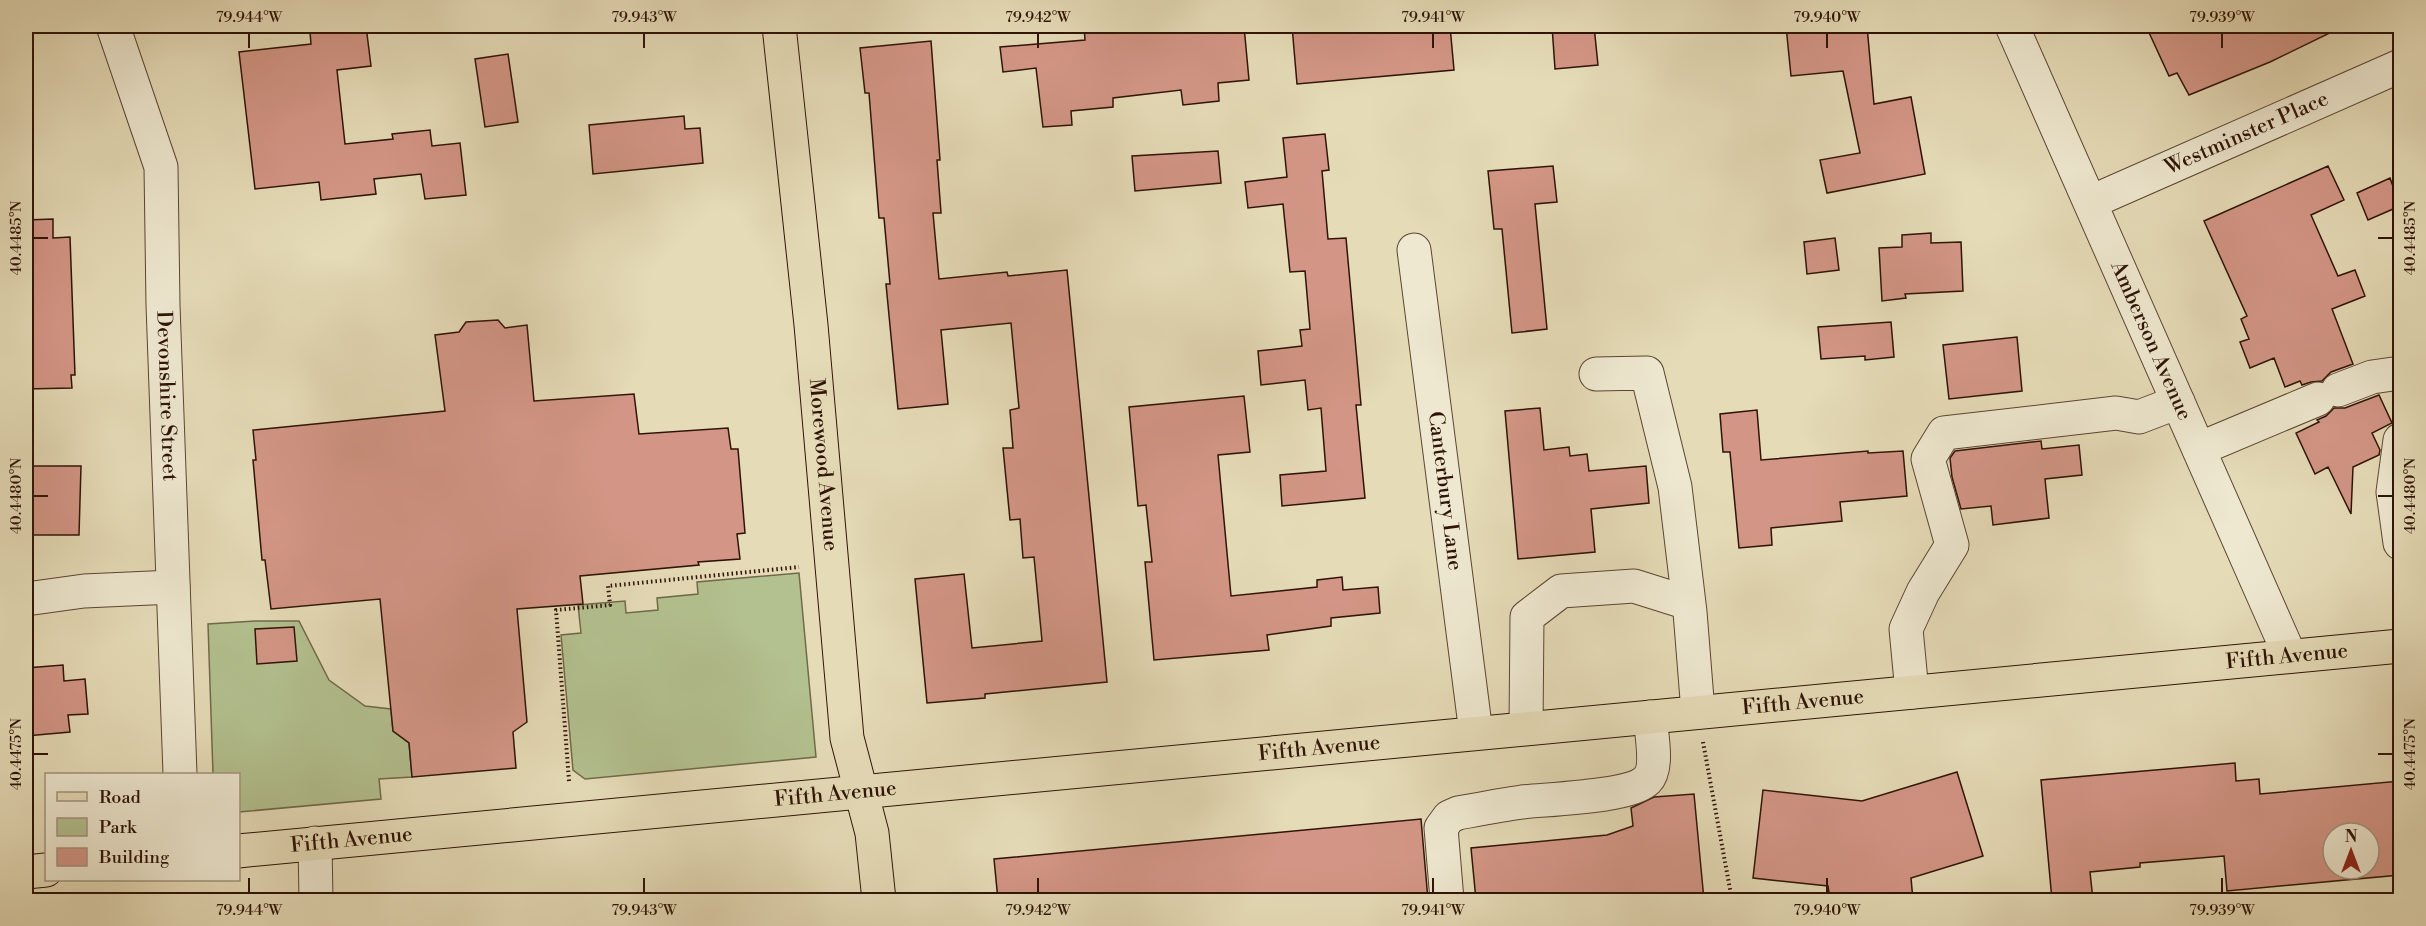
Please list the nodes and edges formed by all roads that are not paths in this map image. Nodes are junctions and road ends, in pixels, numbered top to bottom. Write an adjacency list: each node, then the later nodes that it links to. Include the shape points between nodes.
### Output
1 (113, 26): 13 (street, Devonshire Street, via 161,167)
2 (779, 26): 24 (main road, Morewood Avenue, via 811,325 847,738)
3 (2012, 26): 5 (street, Amberson Avenue)
4 (2400, 66): 5 (street, Westminster Place)
5 (2091, 202): 9 (street, Amberson Avenue)
6 (1414, 250): 22 (street, Canterbury Lane)
7 (2400, 373): 11 (street, via 2372,377)
8 (1596, 374): 15 (street, via 1647,373 1675,488)
9 (2178, 402): 11 (street, Amberson Avenue); 18 (street, via 2139,417 2116,413 1944,433 1928,459 1952,545 1906,629)
10 (2400, 440): 12 (street, via 2393,492)
11 (2199, 449): 17 (street, Amberson Avenue)
12 (2400, 543)
13 (173, 587): 14 (street, via 84,591); 23 (street, Devonshire Street)
14 (26, 599)
15 (1688, 603): 19 (street); 21 (street, via 1634,586 1561,591 1527,617)
16 (2400, 646): 17 (main road, Fifth Avenue)
17 (2289, 656): 18 (main road, Fifth Avenue)
18 (1912, 692): 19 (main road, Fifth Avenue)
19 (1698, 712): 20 (main road, Fifth Avenue)
20 (1650, 717): 21 (main road, Fifth Avenue); 31 (street, via 1652,770 1648,779 1636,787 1521,802 1449,817 1441,828)
21 (1526, 728): 22 (main road, Fifth Avenue)
22 (1476, 733): 24 (main road, Fifth Avenue)
23 (180, 773)
24 (861, 792): 25 (main road, Fifth Avenue); 30 (main road, Morewood Avenue, via 872,833)
25 (315, 843): 26 (main road, Fifth Avenue); 29 (street)
26 (240, 851)
27 (45, 870): 28 (main road)
28 (26, 872)
29 (316, 900)
30 (879, 900)
31 (1447, 900)

